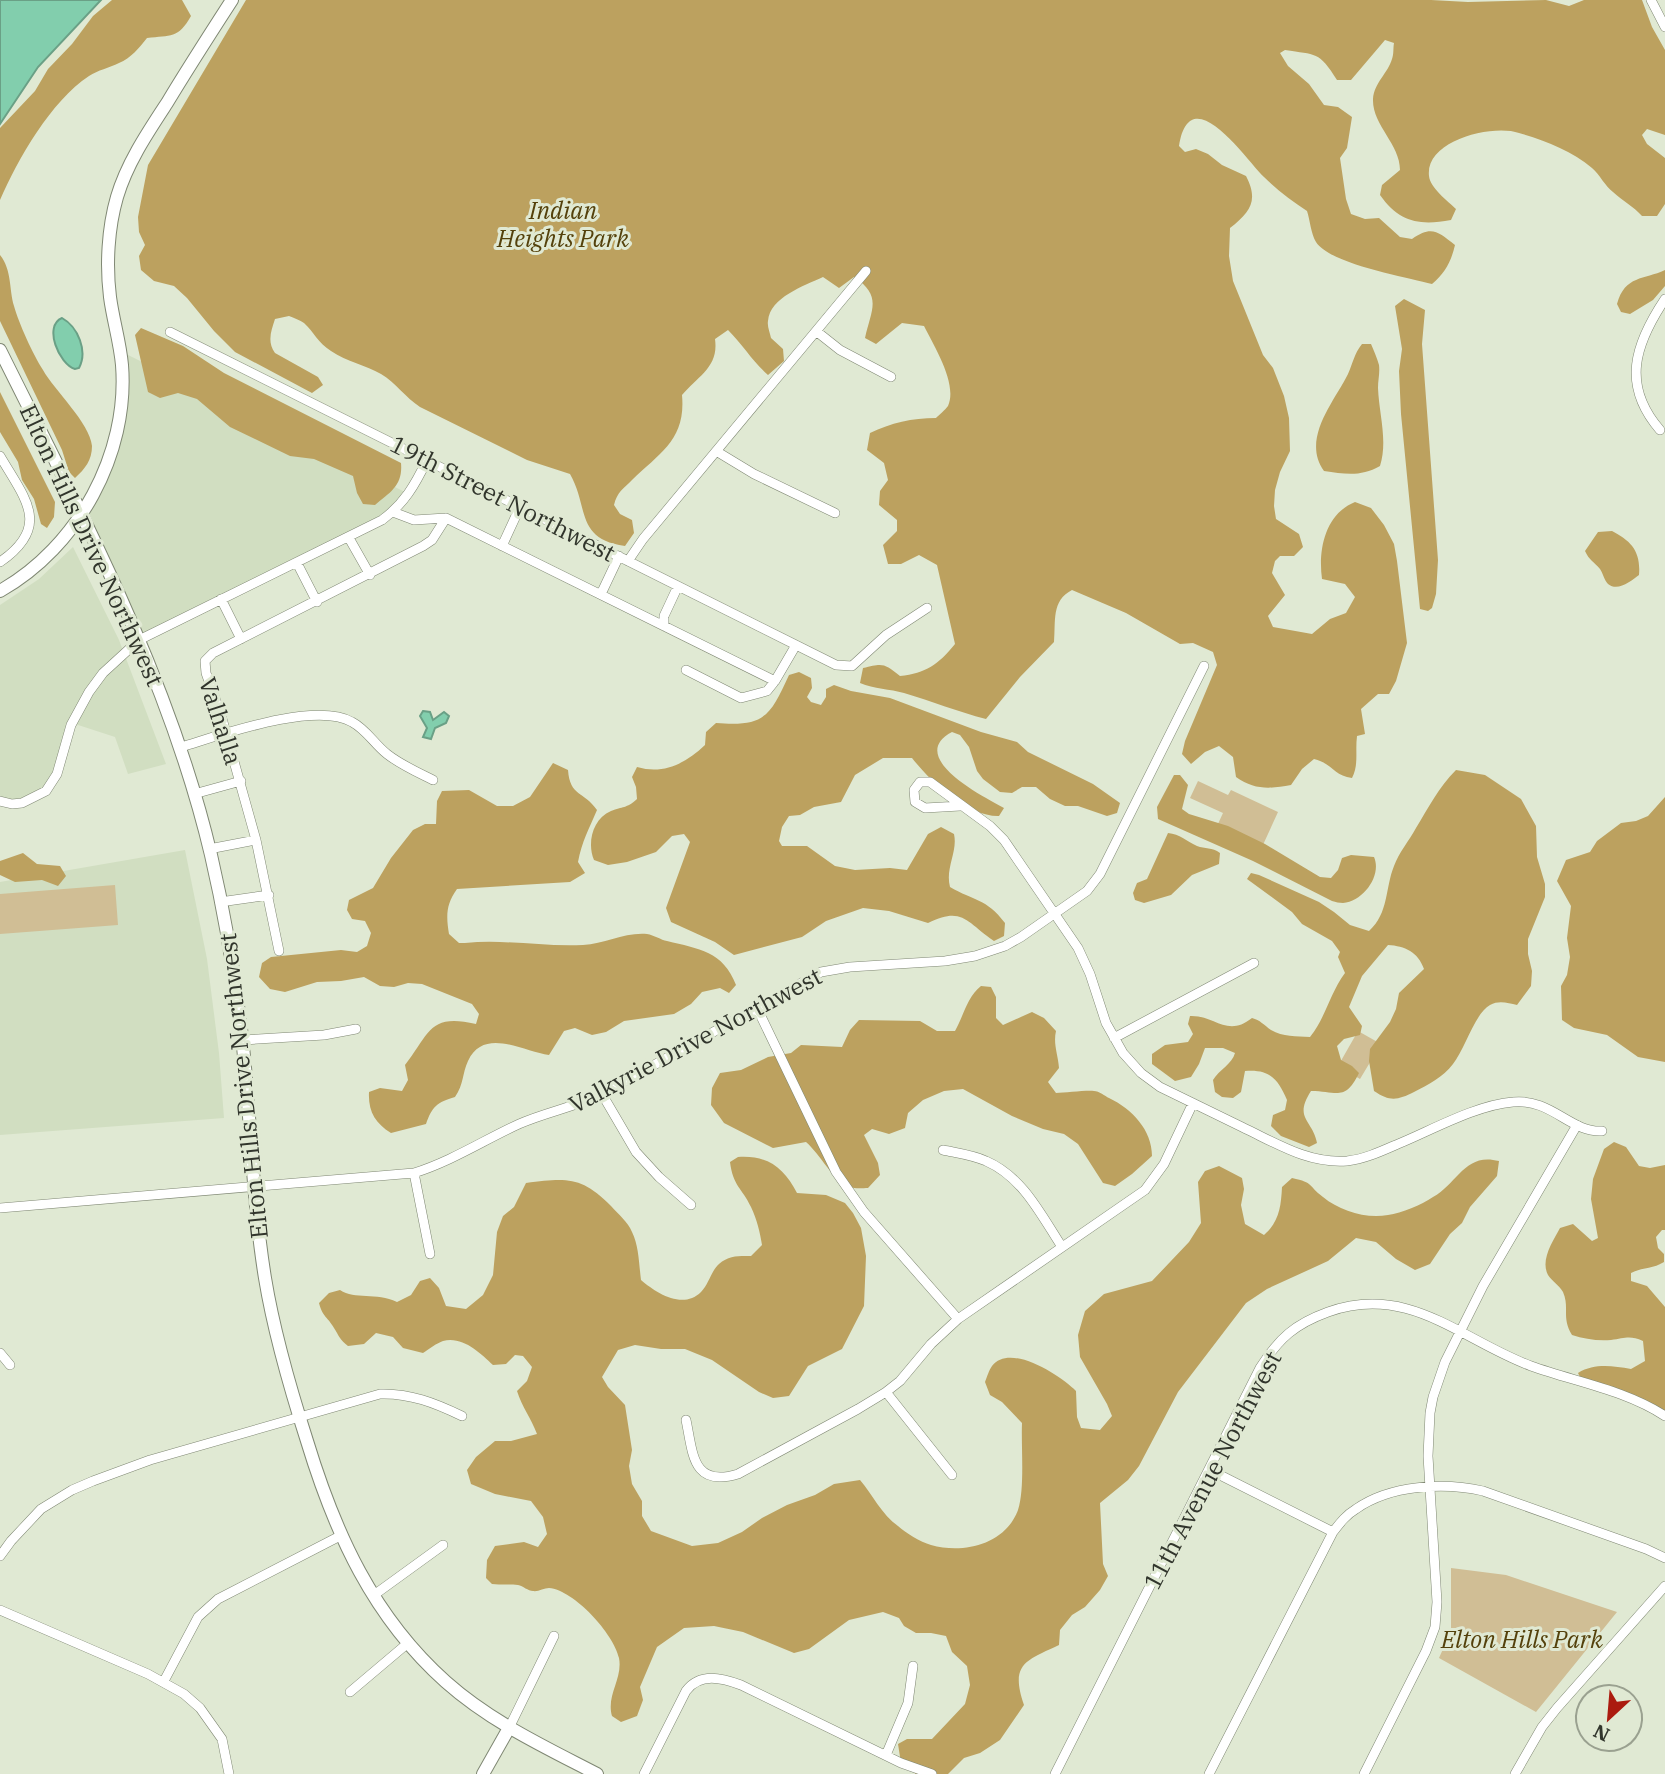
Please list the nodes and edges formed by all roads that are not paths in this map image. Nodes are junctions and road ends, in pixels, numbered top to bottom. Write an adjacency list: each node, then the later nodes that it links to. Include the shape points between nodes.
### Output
1 (232, 0): 17 (main road, via 150,130 117,196 109,279 122,363 121,407 111,453)
2 (1651, 0): 3 (street)
3 (1665, 27)
4 (866, 271): 6 (street)
5 (1665, 299): 10 (street, via 1641,341 1637,370 1638,394)
6 (816, 331): 9 (street); 11 (street)
7 (170, 332): 13 (street, 19th Street Northwest)
8 (0, 350): 17 (main road, Elton Hills Drive Northwest)
9 (891, 377)
10 (1660, 430)
11 (716, 451): 16 (street); 22 (street)
12 (0, 456): 23 (street, via 31,519 25,541)
13 (427, 460): 14 (street, 19th Street Northwest); 15 (street, via 409,495)
14 (520, 507): 20 (street); 21 (street, 19th Street Northwest)
15 (393, 512): 18 (street, via 414,520); 19 (street)
16 (835, 513)
17 (81, 515): 27 (main road, via 41,562); 34 (main road, Elton Hills Drive Northwest)
18 (446, 518): 20 (street); 25 (street, Valhalla, via 432,540)
19 (349, 538): 24 (street); 25 (street)
20 (502, 546): 28 (street)
21 (618, 556): 22 (street, 19th Street Northwest); 28 (street)
22 (628, 561): 26 (street, 19th Street Northwest)
23 (0, 562)
24 (297, 563): 29 (street); 30 (street)
25 (370, 575): 30 (street, Valhalla)
26 (678, 586): 32 (street); 35 (street, 19th Street Northwest)
27 (0, 591)
28 (601, 594): 32 (street)
29 (221, 599): 33 (street); 34 (street)
30 (317, 602): 33 (street, Valhalla)
31 (928, 608): 35 (street, 19th Street Northwest, via 886,635 852,666 836,665)
32 (664, 626): 38 (street)
33 (241, 639): 39 (street, Valhalla, via 213,653 204,666)
34 (139, 640): 40 (main road, Elton Hills Drive Northwest); 44 (street, via 89,692 46,791 22,803)
35 (796, 645): 38 (street)
36 (1204, 666): 50 (street, Valkyrie Drive Northwest, via 1100,874 1087,891)
37 (686, 670): 38 (street, via 741,698 767,691)
38 (775, 681)
39 (226, 733): 40 (street); 41 (street, via 306,715 332,714 364,730 397,762); 42 (street, Valhalla)
40 (181, 747): 43 (main road, Elton Hills Drive Northwest)
41 (433, 780)
42 (241, 781): 43 (street, Valhalla); 46 (street, Valhalla)
43 (194, 794): 47 (main road, Elton Hills Drive Northwest)
44 (0, 801)
45 (960, 806): 45 (street, via 930,782 920,782 914,790 915,802 925,808); 50 (street, via 1003,840)
46 (256, 839): 47 (street); 48 (street, Valhalla)
47 (209, 849): 49 (main road, Elton Hills Drive Northwest)
48 (269, 895): 49 (street); 51 (street, Valhalla)
49 (220, 902): 56 (main road, Elton Hills Drive Northwest)
50 (1055, 914): 53 (street, Valkyrie Drive Northwest, via 991,951 945,961 836,968 807,978); 55 (street, via 1082,955)
51 (279, 951)
52 (1254, 963): 55 (street)
53 (757, 1008): 57 (street, Valkyrie Drive Northwest); 68 (street, via 836,1172 864,1212)
54 (356, 1030): 56 (street)
55 (1114, 1038): 58 (street, via 1141,1073)
56 (242, 1040): 63 (main road, Elton Hills Drive Northwest)
57 (602, 1094): 62 (street, Valkyrie Drive Northwest, via 526,1121); 64 (street, via 636,1152)
58 (1193, 1103): 59 (street, via 1293,1152 1334,1161 1369,1156 1483,1109 1512,1102 1540,1104); 66 (street, via 1164,1164 1145,1190)
59 (1577, 1125): 60 (street); 69 (street)
60 (1602, 1131)
61 (943, 1150): 66 (street, via 979,1158 1006,1172 1026,1192)
62 (414, 1173): 63 (street, Valkyrie Drive Northwest); 67 (street)
63 (253, 1187): 65 (street, Valkyrie Drive Northwest); 73 (main road, Elton Hills Drive Northwest, via 265,1281)
64 (691, 1205)
65 (0, 1208)
66 (1062, 1247): 68 (street)
67 (430, 1254)
68 (958, 1319): 72 (street)
69 (1460, 1332): 75 (street, 11th Avenue Northwest, via 1532,1366 1634,1398); 77 (street, 11th Avenue Northwest, via 1419,1311 1387,1303 1335,1310 1297,1326 1282,1337 1260,1368); 79 (street, via 1433,1397)
70 (0, 1353): 71 (street)
71 (10, 1365)
72 (886, 1392): 76 (street, via 725,1478 714,1478 697,1467); 78 (street)
73 (299, 1416): 74 (street, via 398,1393); 81 (main road, Elton Hills Drive Northwest); 83 (street, via 150,1460 72,1490 41,1509)
74 (462, 1416)
75 (1665, 1416)
76 (686, 1420)
77 (1210, 1470): 80 (street); 100 (street, 11th Avenue Northwest)
78 (952, 1475)
79 (1430, 1488): 80 (street, via 1372,1500 1356,1508); 84 (street, via 1483,1491); 102 (street, via 1435,1627)
80 (1333, 1532): 101 (street)
81 (340, 1536): 86 (main road, Elton Hills Drive Northwest); 91 (street, via 218,1599 198,1617)
82 (443, 1545): 86 (street)
83 (0, 1556)
84 (1665, 1558)
85 (1665, 1586): 103 (street, via 1557,1708)
86 (374, 1595): 89 (main road, Elton Hills Drive Northwest)
87 (0, 1610): 91 (street)
88 (554, 1636): 93 (street)
89 (408, 1643): 92 (street); 93 (main road, Elton Hills Drive Northwest, via 444,1681)
90 (913, 1666): 94 (street, via 908,1703)
91 (164, 1681): 95 (street, via 200,1708 213,1725 222,1739)
92 (350, 1692)
93 (509, 1728): 96 (main road); 97 (main road, Elton Hills Drive Northwest)
94 (886, 1755): 98 (street, via 741,1685 704,1678 686,1691); 99 (street)
95 (229, 1774)
96 (483, 1774)
97 (597, 1774)
98 (644, 1774)
99 (932, 1774)
100 (1055, 1774)
101 (1209, 1774)
102 (1364, 1774)
103 (1515, 1774)

